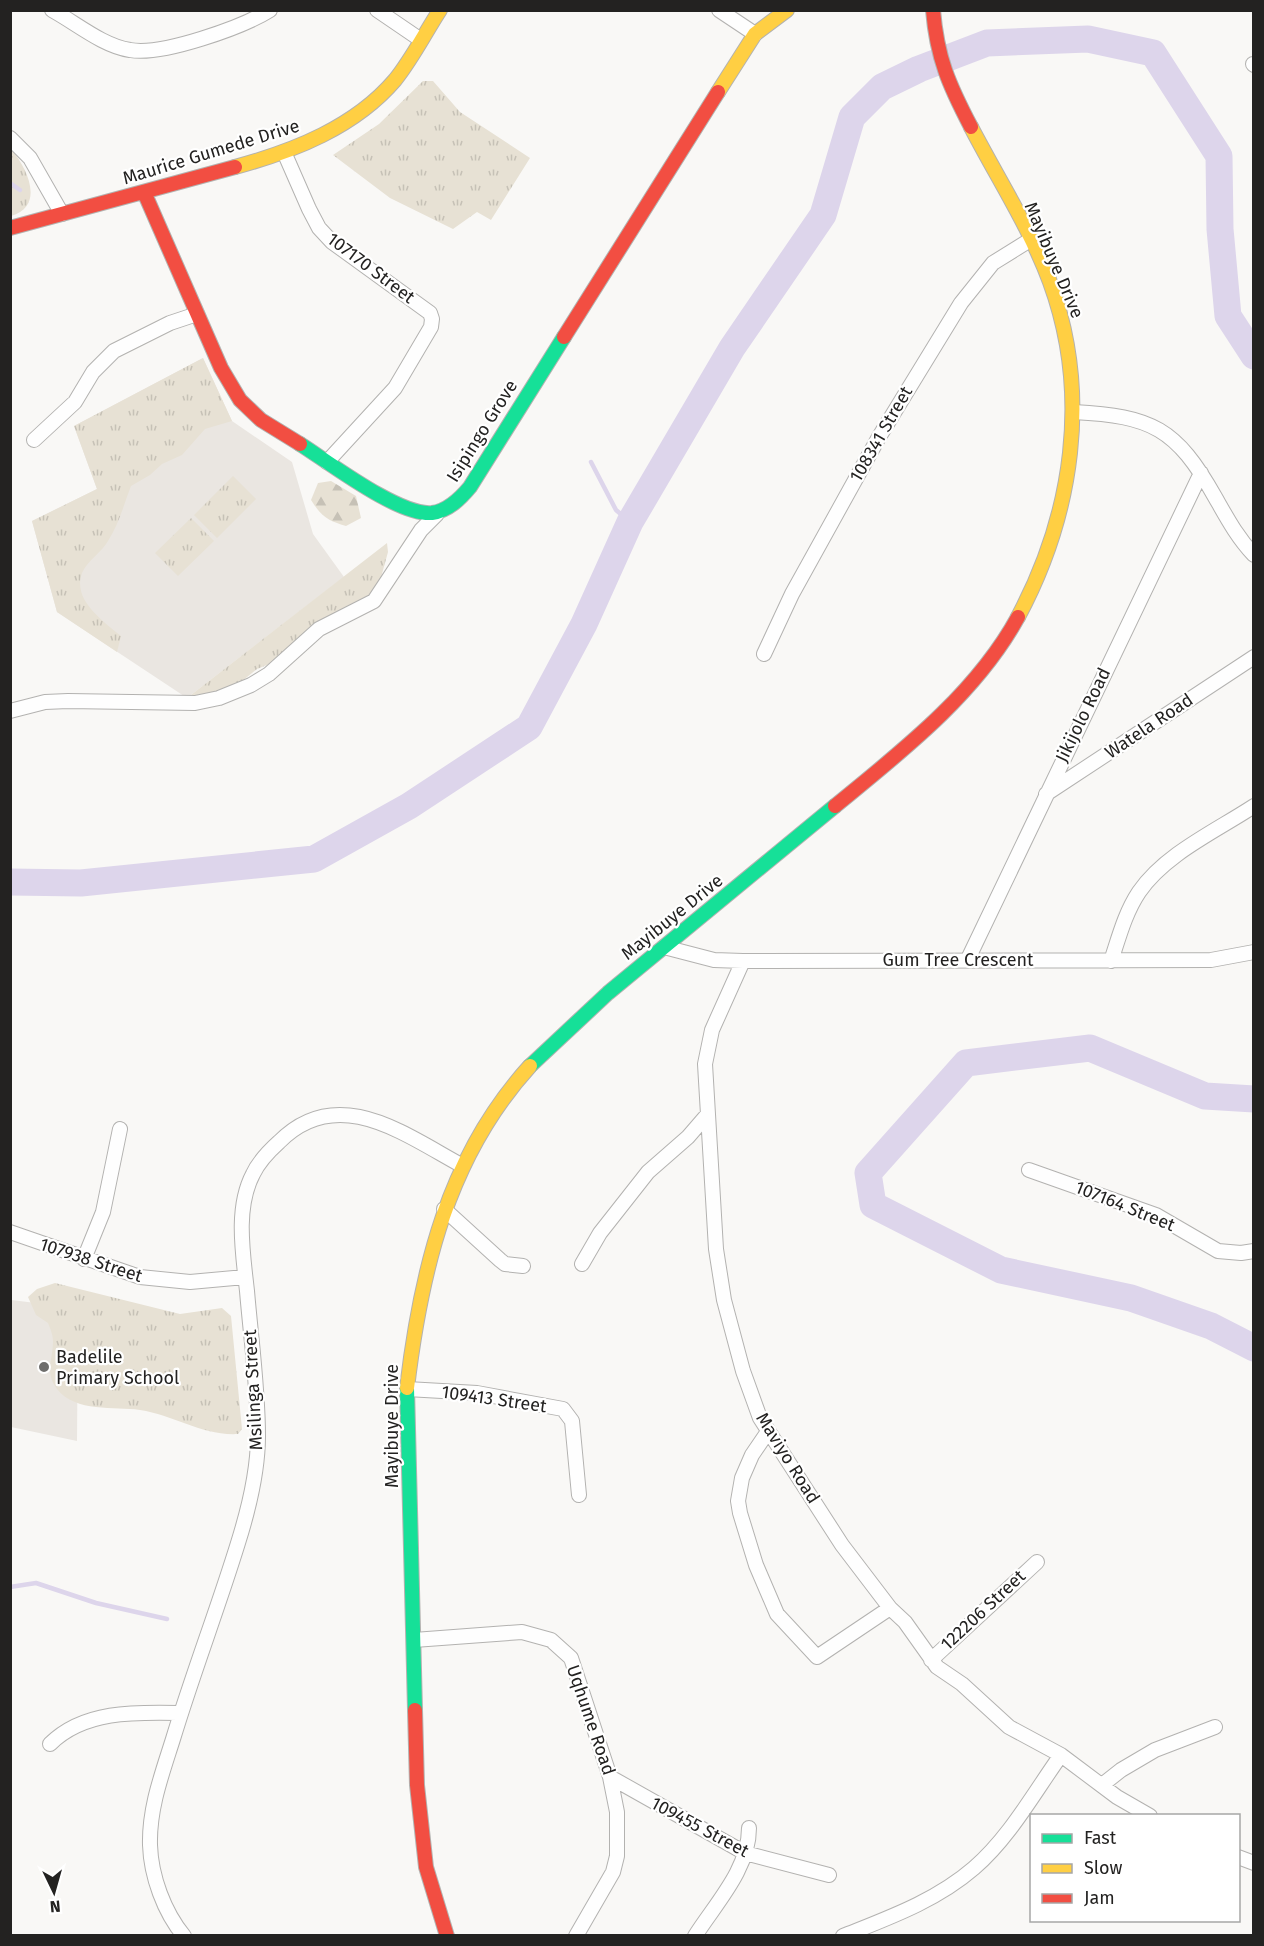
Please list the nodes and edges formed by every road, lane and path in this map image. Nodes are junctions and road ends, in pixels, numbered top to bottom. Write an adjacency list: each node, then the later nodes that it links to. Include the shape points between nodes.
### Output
1 (52, 10): 2 (street, via 119,47 141,51 238,27)
2 (270, 10)
3 (377, 10): 9 (street)
4 (440, 10): 9 (street, Maurice Gumede Drive)
5 (719, 10): 8 (street)
6 (787, 10): 8 (street, Isipingo Grove)
7 (933, 10): 15 (street, Mayibuye Drive, via 936,44 952,92)
8 (755, 34): 21 (street, Isipingo Grove, via 470,487)
9 (421, 40): 11 (street, Maurice Gumede Drive, via 395,80 359,112 317,139)
10 (10, 138): 13 (street, via 30,158)
11 (284, 152): 12 (street, Maurice Gumede Drive); 19 (street, 107170 Street, via 319,228 332,242 432,316 431,327 395,388)
12 (144, 192): 13 (street, Maurice Gumede Drive); 16 (street)
13 (62, 214): 14 (street, Maurice Gumede Drive)
14 (10, 228)
15 (1030, 240): 17 (street, Mayibuye Drive, via 1063,324); 23 (street, 108341 Street, via 993,263 961,303 864,464 792,594)
16 (197, 314): 18 (street, via 114,351 93,372 75,402); 19 (street, via 240,400 261,420)
17 (1074, 412): 20 (street, via 1123,416 1154,426 1178,444); 28 (street, Mayibuye Drive, via 1066,491 1056,532 1023,611 995,653 938,718 898,754)
18 (33, 440)
19 (327, 462): 21 (street, via 403,507)
20 (1201, 473): 22 (street, via 1240,540); 26 (street, Jikijolo Road)
21 (437, 514): 25 (street, via 421,530 374,601 319,629 269,674 233,693 207,702 45,702)
22 (1254, 555)
23 (764, 654)
24 (1254, 657): 26 (street, Watela Road)
25 (10, 711)
26 (1045, 795): 30 (street, Jikijolo Road)
27 (1254, 806): 32 (street, via 1152,876 1138,892 1125,918)
28 (664, 947): 31 (street, Gum Tree Crescent, via 714,960); 35 (street, Mayibuye Drive, via 529,1065 503,1096)
29 (1254, 951): 32 (street, Gum Tree Crescent, via 1211,960)
30 (968, 959): 31 (street, Gum Tree Crescent); 32 (street, Gum Tree Crescent)
31 (743, 961): 33 (street, Maviyo Road, via 706,1046)
32 (1111, 961)
33 (707, 1115): 41 (street, via 648,1172 600,1233); 45 (street, Maviyo Road, via 716,1249 724,1300 743,1371)
34 (120, 1128): 40 (street, via 103,1212)
35 (461, 1165): 37 (street, Mayibuye Drive); 43 (street, Msilinga Street, via 385,1124 362,1116 327,1115 309,1120 263,1157 252,1175 243,1215)
36 (1029, 1170): 39 (street, 107164 Street, via 1163,1218 1218,1251)
37 (444, 1209): 42 (street, via 500,1260); 44 (street, Mayibuye Drive, via 421,1288)
38 (10, 1232): 40 (street, 107938 Street)
39 (1254, 1251)
40 (84, 1259): 43 (street, 107938 Street, via 155,1280 190,1282)
41 (582, 1264)
42 (523, 1266)
43 (245, 1277): 51 (street, Msilinga Street, via 257,1410 255,1473 238,1543)
44 (407, 1389): 46 (street, 109413 Street, via 477,1393 563,1408 572,1421); 49 (street, Mayibuye Drive)
45 (767, 1433): 48 (street, Maviyo Road, via 842,1545); 48 (street, via 748,1464 738,1501 756,1565 777,1614 817,1657)
46 (579, 1495)
47 (1037, 1562): 50 (street, 122206 Street)
48 (890, 1608): 50 (street, Maviyo Road, via 905,1622)
49 (414, 1640): 55 (street, Uqhume Road, via 522,1632 551,1640 571,1658); 64 (street, Mayibuye Drive, via 421,1838)
50 (930, 1660): 54 (street, Maviyo Road, via 1009,1727)
51 (181, 1713): 53 (street, via 111,1715 68,1730); 63 (street, Msilinga Street, via 153,1807 150,1846 163,1901)
52 (1215, 1728): 56 (street, via 1155,1750)
53 (50, 1744)
54 (1061, 1755): 56 (street, Maviyo Road); 67 (street, via 973,1869 928,1899)
55 (610, 1777): 59 (street, 109455 Street); 65 (street, Uqhume Road, via 617,1812 614,1872)
56 (1102, 1785): 57 (street, Maviyo Road)
57 (1148, 1814)
58 (748, 1828): 59 (street)
59 (745, 1853): 62 (street, 109455 Street); 66 (street, via 738,1871)
60 (1240, 1857): 61 (street)
61 (1254, 1863)
62 (829, 1875)
63 (184, 1935)
64 (447, 1935)
65 (576, 1935)
66 (695, 1935)
67 (843, 1935)

